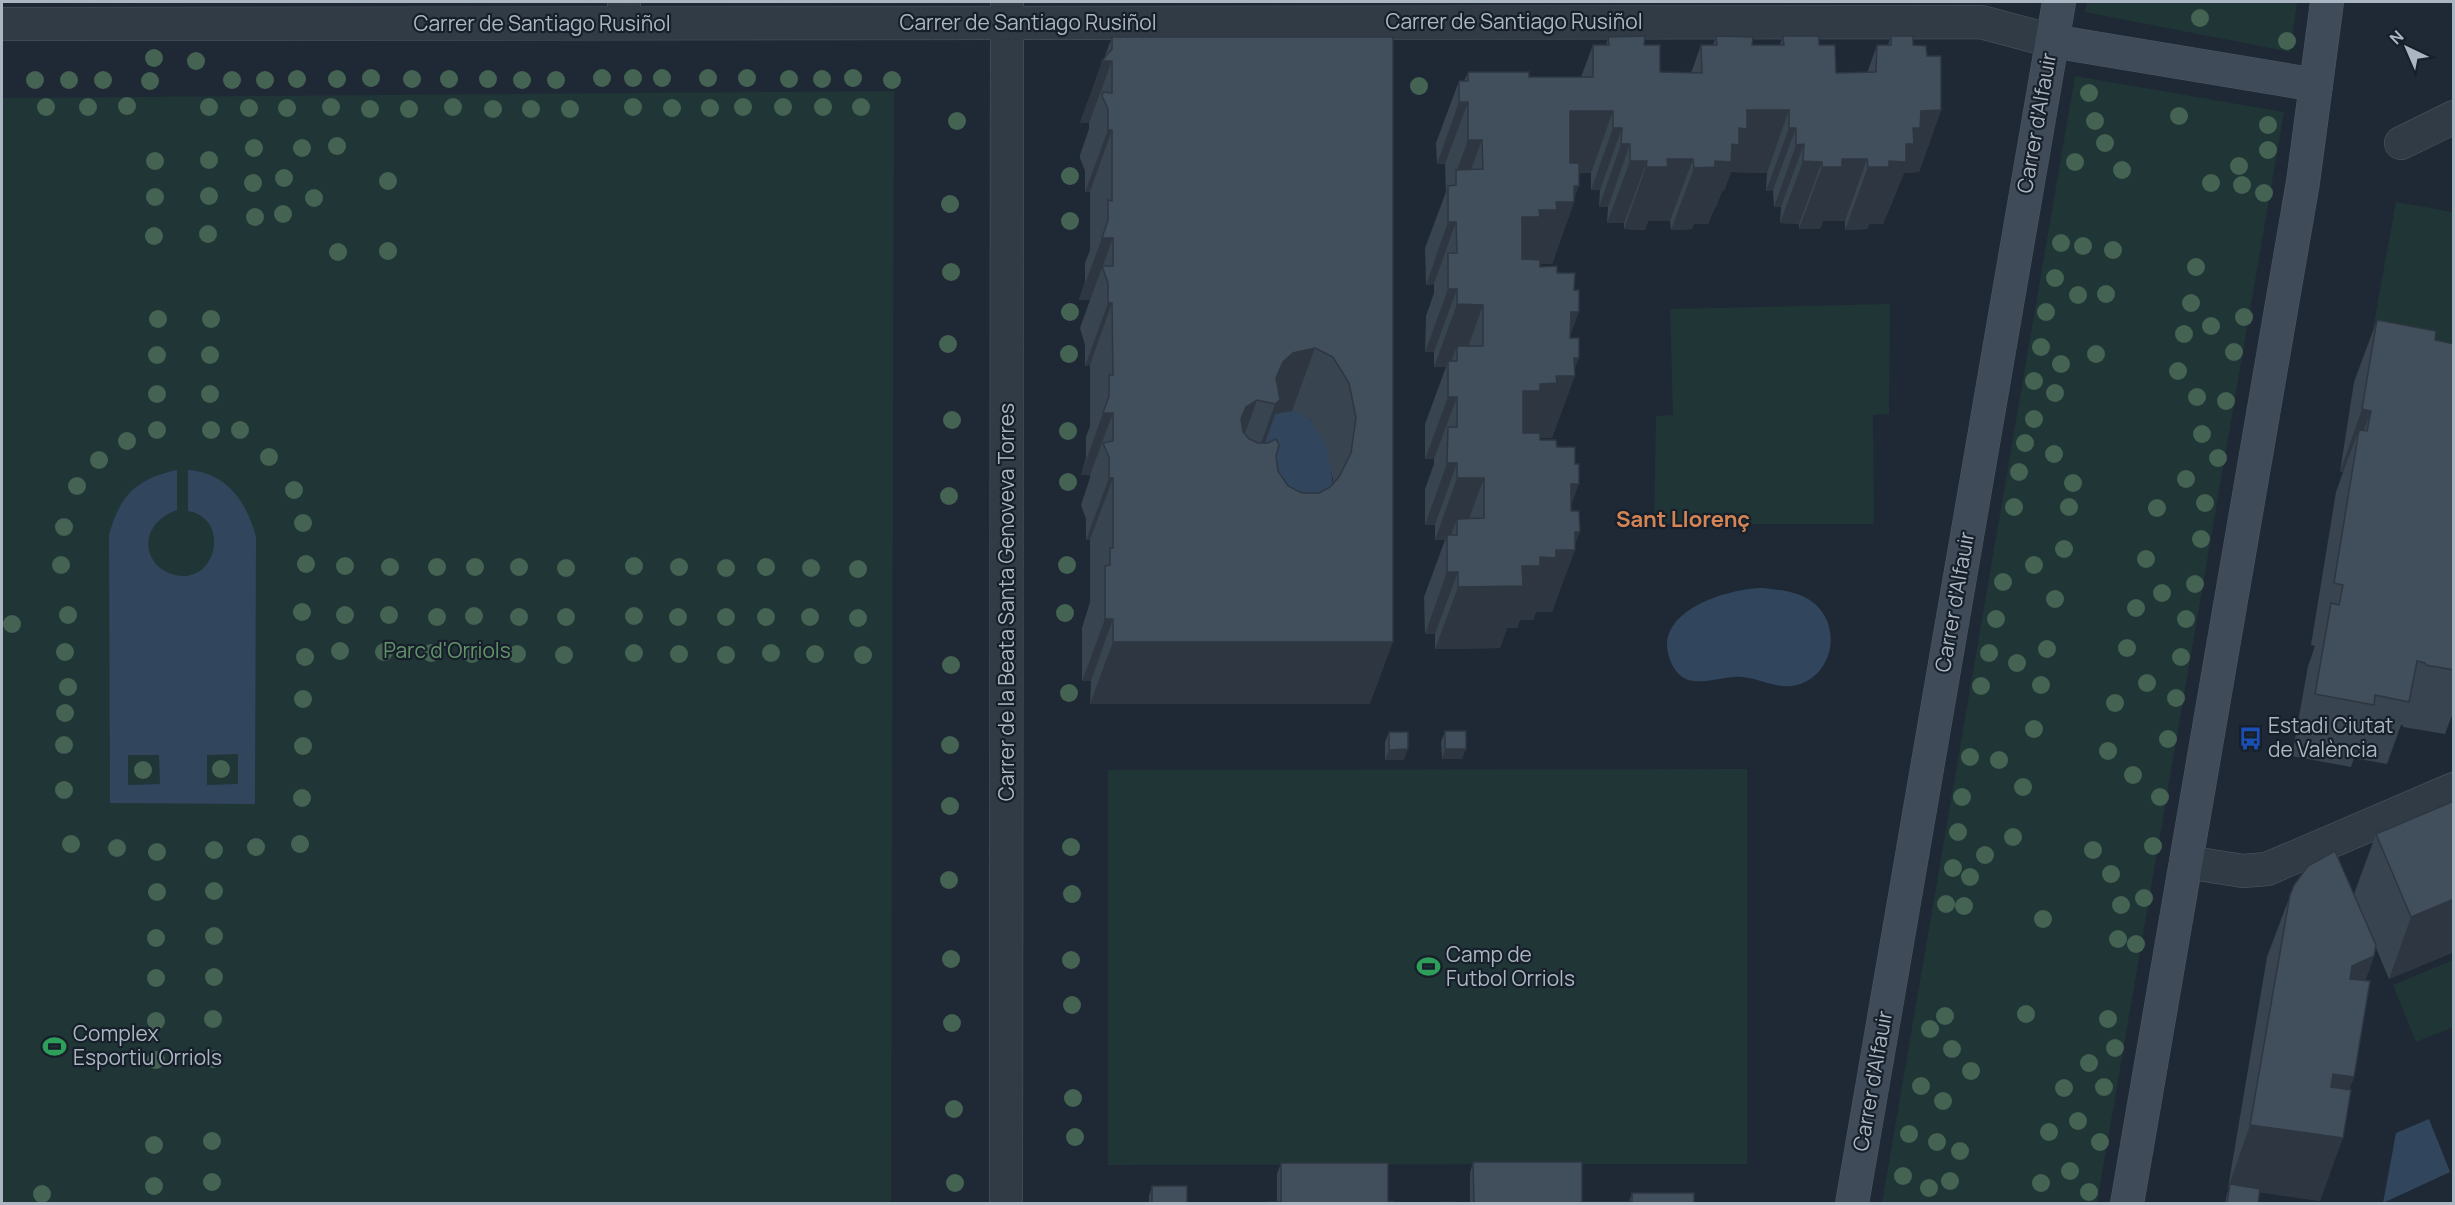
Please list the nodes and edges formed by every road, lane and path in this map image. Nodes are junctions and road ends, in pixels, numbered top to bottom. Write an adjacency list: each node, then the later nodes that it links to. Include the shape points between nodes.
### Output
1 (2059, 2): 6 (main road, Carrer d'Alfauir)
2 (2327, 2): 7 (main road)
3 (624, 12): 4 (street, Carrer de Santiago Rusiñol); 5 (street, Carrer de Santiago Rusiñol)
4 (1007, 13): 6 (street, Carrer de Santiago Rusiñol, via 1981,22); 12 (street, Carrer de la Beata Santa Genoveva Torres)
5 (2, 24)
6 (2052, 41): 7 (main road); 13 (main road, Carrer d'Alfauir)
7 (2316, 85): 11 (main road, via 2303,182)
8 (2454, 117): 9 (street)
9 (2401, 142)
10 (2454, 789): 11 (street, via 2266,869 2244,871)
11 (2186, 862): 14 (main road)
12 (1006, 1203)
13 (1852, 1203)
14 (2127, 1203)

